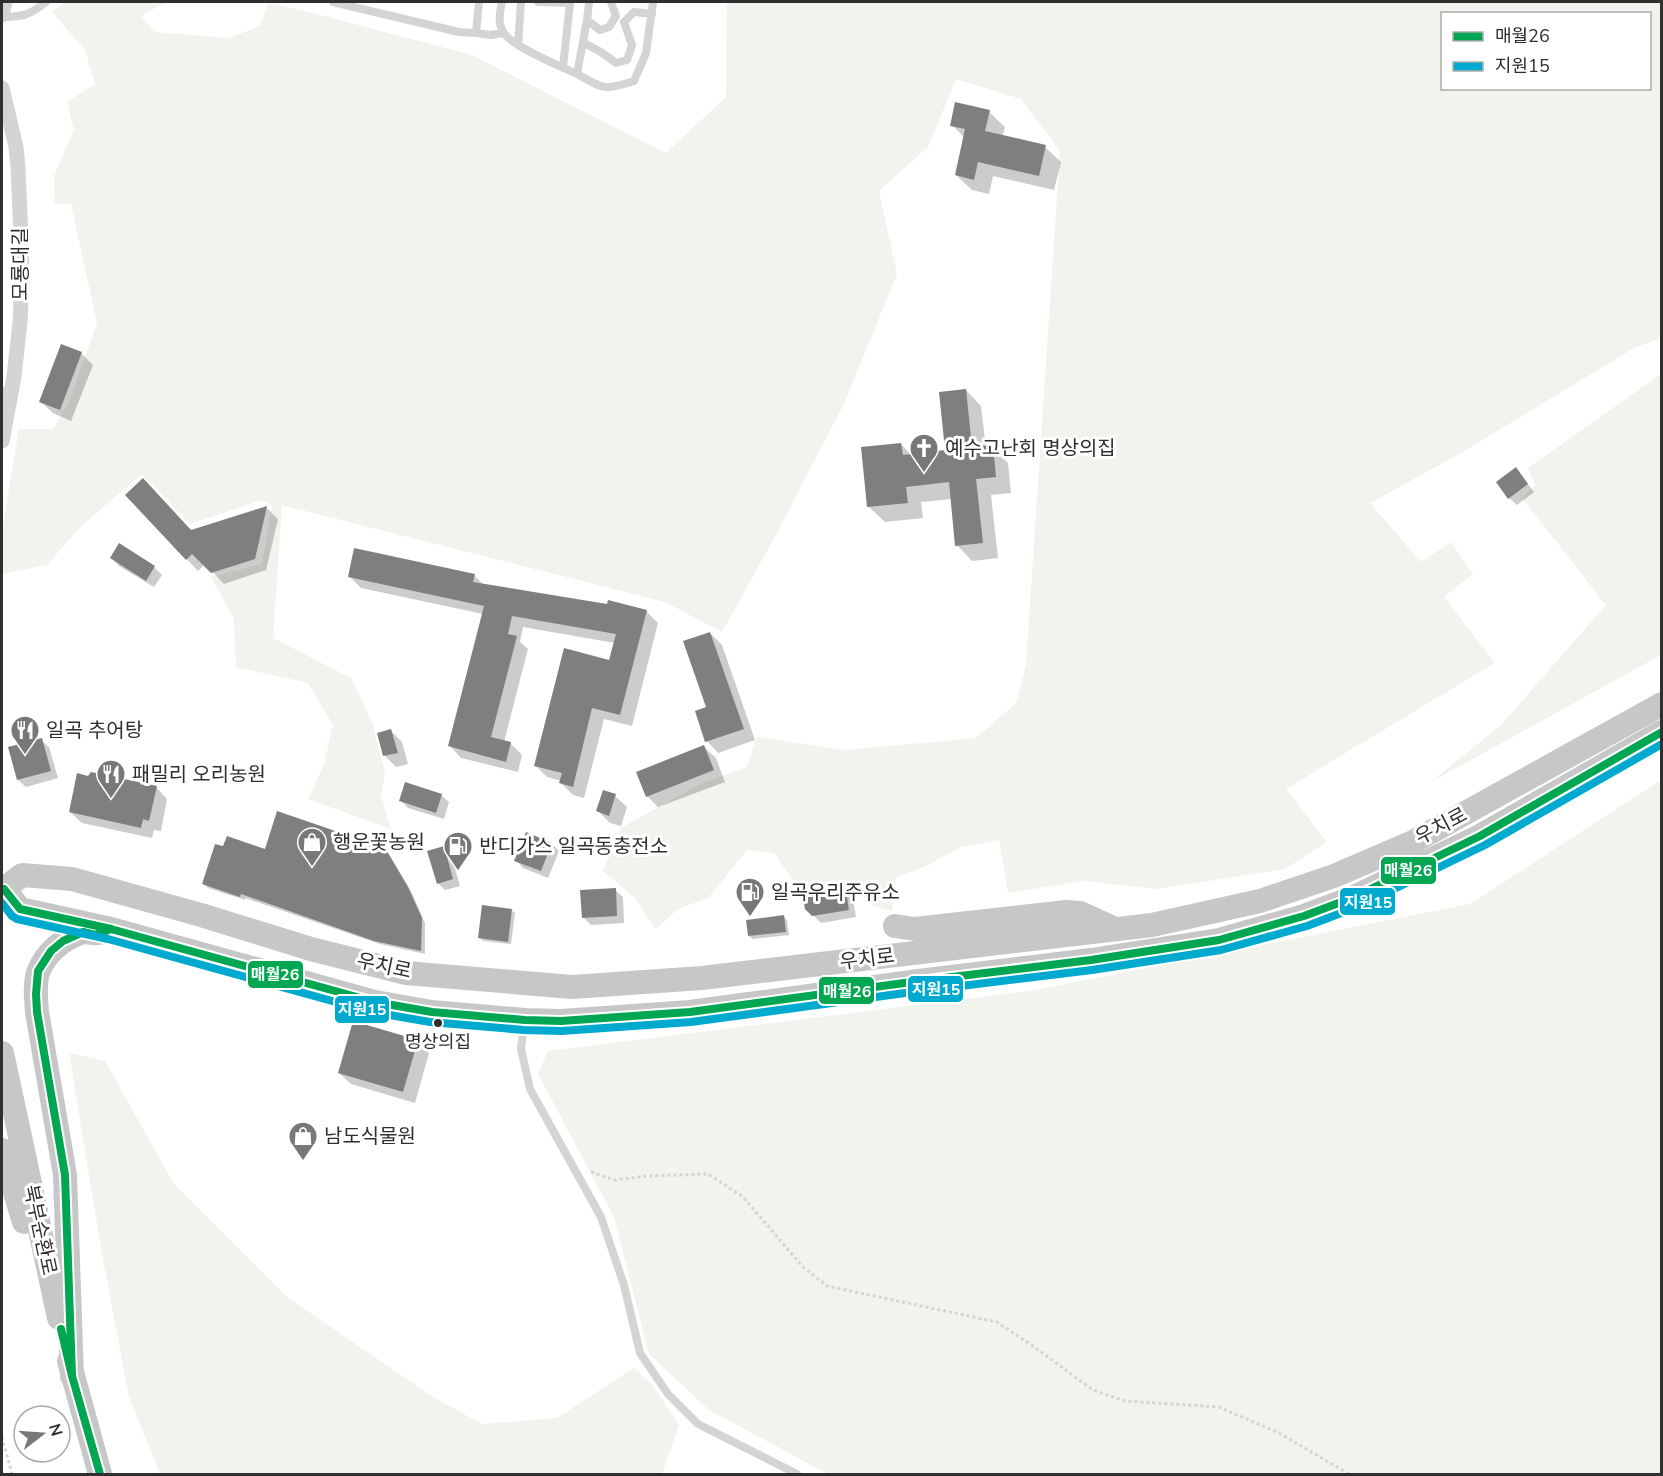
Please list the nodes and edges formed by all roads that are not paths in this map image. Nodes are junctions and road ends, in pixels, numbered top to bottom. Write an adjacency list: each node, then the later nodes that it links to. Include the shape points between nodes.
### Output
1 (5, 2): 12 (street)
2 (46, 2): 12 (lane, via 33,13)
3 (333, 2): 14 (lane)
4 (479, 2): 14 (lane)
5 (502, 2): 15 (lane, via 499,18)
6 (521, 2): 17 (lane)
7 (538, 2): 18 (lane, via 570,3)
8 (589, 2): 13 (lane)
9 (611, 2): 13 (lane, via 616,16 609,27 600,30)
10 (654, 2): 11 (lane)
11 (652, 14): 16 (lane, via 634,12 624,22 632,45 627,60 616,63); 19 (lane, via 646,53 634,81 613,88 598,87)
12 (2, 16)
13 (587, 20): 16 (lane)
14 (476, 33): 15 (lane)
15 (503, 33): 17 (lane)
16 (584, 43): 19 (lane)
17 (518, 45): 18 (lane)
18 (563, 67): 19 (lane)
19 (577, 74)
20 (2, 88): 21 (street, 모룡대길, via 17,157 22,261 14,377)
21 (2, 441)
22 (1662, 704): 27 (main road, 우치로, via 1413,842 1334,876 1260,901 1152,925)
23 (1662, 732): 28 (main road, 우치로, via 1480,836 1362,893 1304,916 1219,940 690,1012)
24 (3, 889): 26 (main road, 우치로, via 20,909); 27 (main road, 우치로, via 22,876 72,879 406,973 572,987 702,978)
25 (895, 926): 27 (main road, via 915,929 1066,912 1080,913)
26 (111, 929): 28 (main road, 우치로, via 375,1002 432,1012); 31 (main road, via 95,935 83,932 63,941 38,971 37,1012 65,1175)
27 (1115, 929)
28 (525, 1020): 33 (lane, via 521,1050 530,1089 602,1217 640,1353 668,1394 698,1424)
29 (2, 1053): 31 (main road, 북부순환로)
30 (2, 1150): 31 (main road)
31 (72, 1376): 32 (main road, 북부순환로)
32 (100, 1474)
33 (797, 1474)

